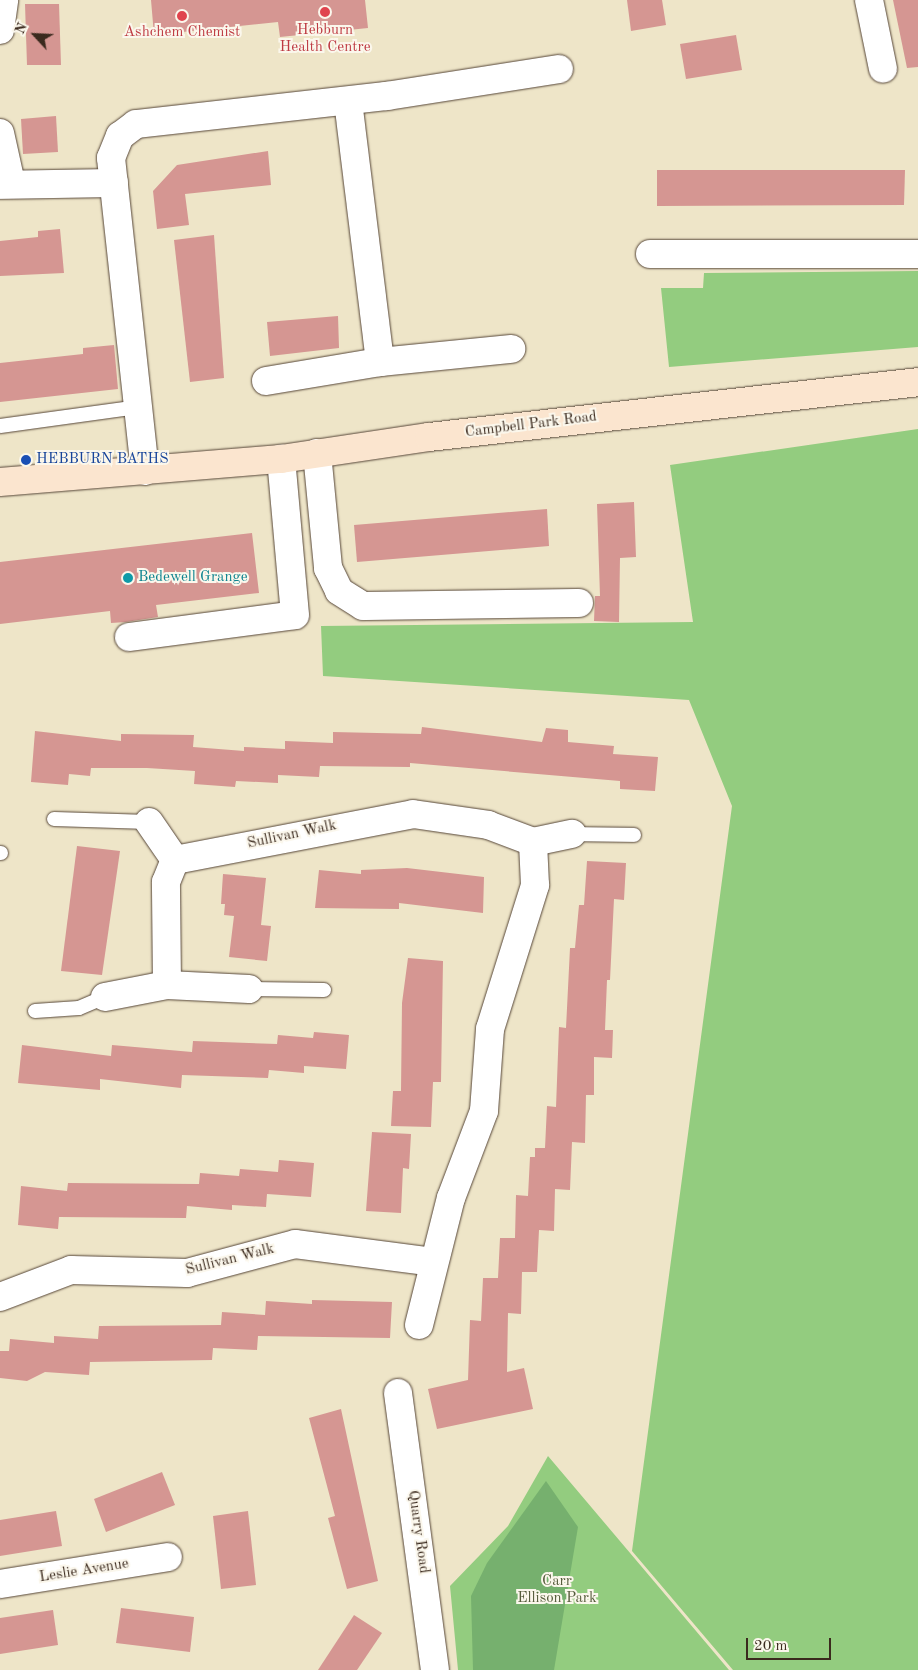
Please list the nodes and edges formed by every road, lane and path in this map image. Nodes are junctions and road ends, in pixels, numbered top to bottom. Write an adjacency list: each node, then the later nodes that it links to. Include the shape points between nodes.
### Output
1 (4, 0): 3 (street)
2 (869, 0): 5 (street)
3 (0, 30)
4 (559, 69): 6 (street)
5 (883, 69)
6 (348, 101): 8 (street, via 136,124 120,136 111,158); 13 (street)
7 (0, 133): 9 (street)
8 (114, 183): 9 (street); 16 (street)
9 (6, 184)
10 (650, 254): 11 (street)
11 (918, 254)
12 (511, 349): 13 (street)
13 (380, 362): 14 (street)
14 (266, 381)
15 (918, 382): 18 (street, Campbell Park Road)
16 (138, 407): 17 (lane); 20 (street)
17 (0, 426)
18 (317, 453): 19 (street, Campbell Park Road); 23 (street, via 328,568 339,592 363,606)
19 (281, 459): 20 (street, Campbell Park Road); 24 (street, via 295,615)
20 (145, 471): 21 (street, Campbell Park Road); 22 (street, Campbell Park Road)
21 (0, 482)
22 (0, 494)
23 (579, 603)
24 (130, 637)
25 (54, 819): 26 (lane)
26 (149, 822): 30 (street)
27 (572, 834): 28 (lane); 29 (street)
28 (634, 835)
29 (533, 842): 30 (street, Sullivan Walk, via 488,824 413,814); 36 (street, via 535,885 490,1030 484,1111 451,1198)
30 (175, 860): 31 (street, via 166,882)
31 (167, 985): 32 (street); 34 (street)
32 (248, 989): 33 (lane)
33 (324, 990)
34 (105, 996): 35 (lane, via 79,1008)
35 (35, 1011)
36 (433, 1262): 37 (street, Sullivan Walk, via 295,1244 187,1273 72,1270); 38 (street)
37 (0, 1297)
38 (419, 1325)
39 (398, 1394): 42 (street, Quarry Road)
40 (168, 1557): 41 (street, Leslie Avenue)
41 (0, 1584)
42 (435, 1670)

